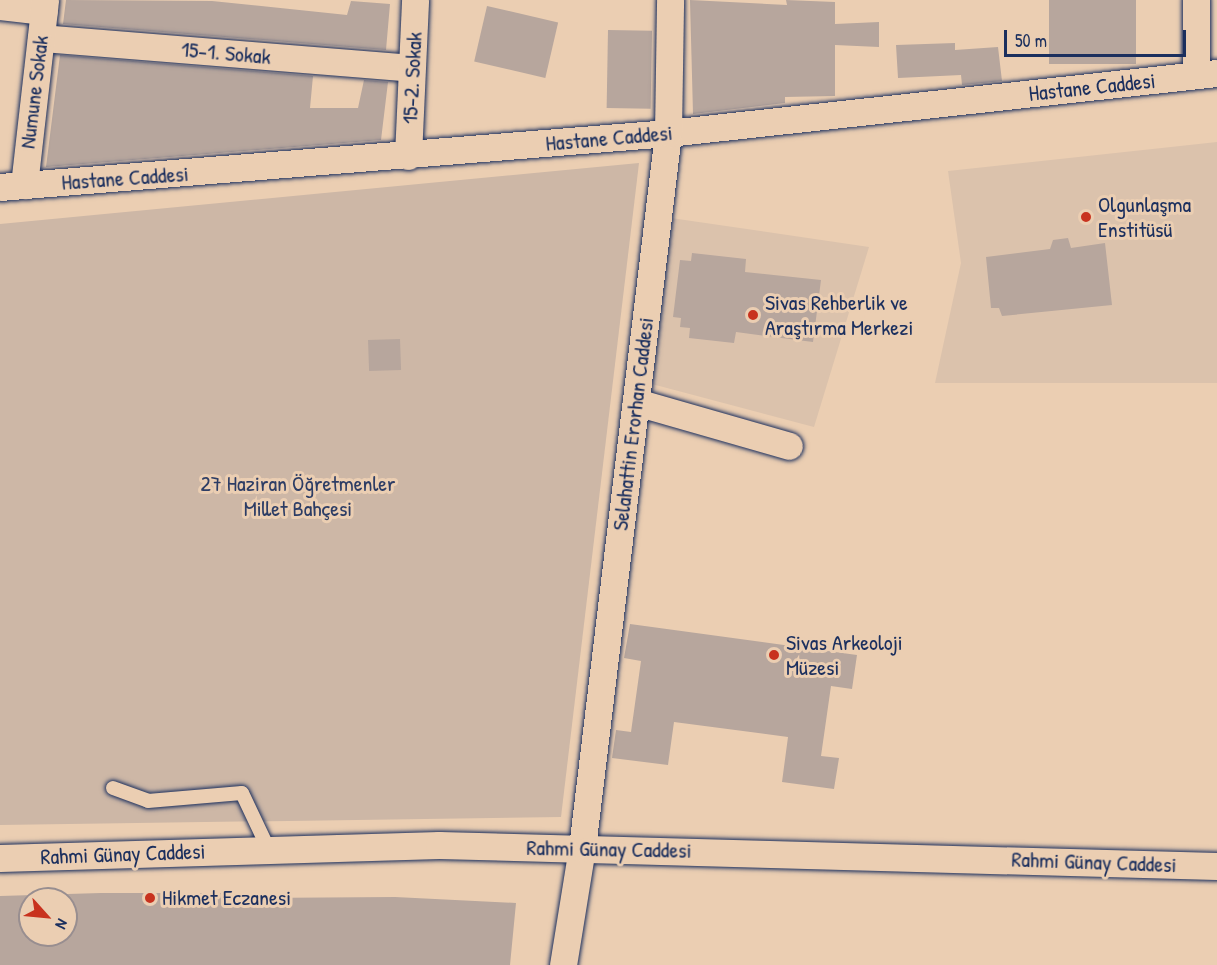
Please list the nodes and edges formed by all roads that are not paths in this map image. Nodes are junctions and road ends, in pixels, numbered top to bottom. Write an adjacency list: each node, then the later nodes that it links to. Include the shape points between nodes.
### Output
1 (416, 0): 6 (street, 15-2. Sokak)
2 (670, 0): 8 (street, Selahattin Erorhan Caddesi)
3 (1196, 0): 7 (street)
4 (0, 6): 5 (street, 15-1. Sokak)
5 (43, 16): 6 (street, 15-1. Sokak); 10 (street, Numune Sokak)
6 (411, 68): 9 (street, 15-2. Sokak)
7 (1206, 74): 8 (street, Hastane Caddesi)
8 (668, 133): 9 (street, Hastane Caddesi); 11 (street, Selahattin Erorhan Caddesi)
9 (408, 156): 10 (street, Hastane Caddesi)
10 (12, 186)
11 (636, 402): 12 (street); 14 (street, Selahattin Erorhan Caddesi)
12 (789, 446)
13 (112, 788): 15 (lane, via 148,801 242,793)
14 (582, 848): 15 (street, Rahmi Günay Caddesi, via 439,844); 17 (street, Rahmi Günay Caddesi); 18 (street, Selahattin Erorhan Caddesi)
15 (269, 850): 16 (street, Rahmi Günay Caddesi)
16 (0, 858)
17 (1217, 867)
18 (563, 965)

